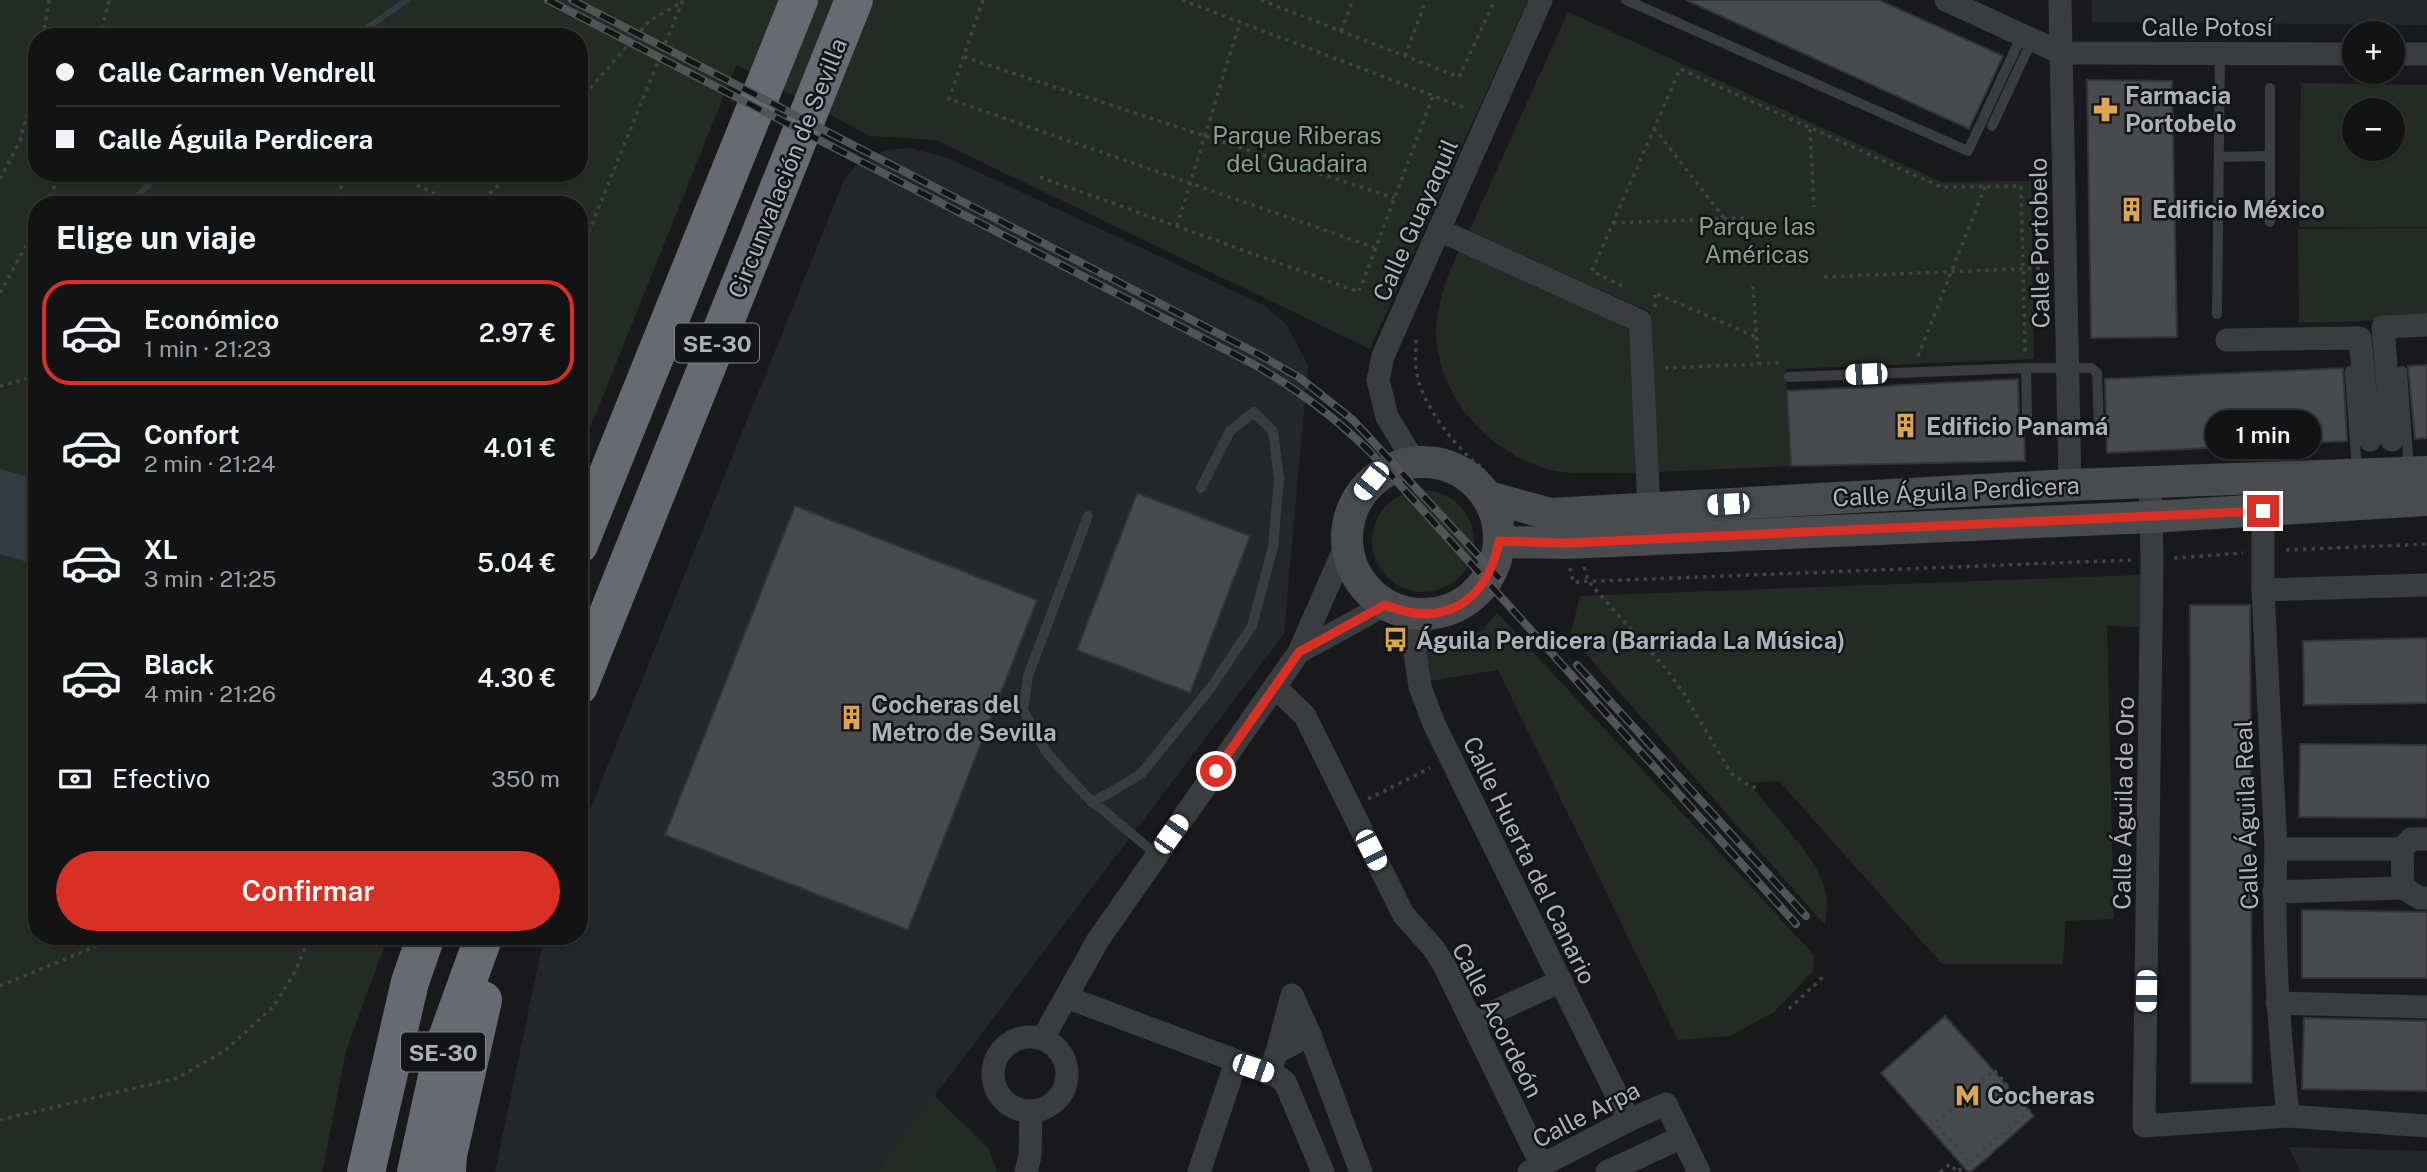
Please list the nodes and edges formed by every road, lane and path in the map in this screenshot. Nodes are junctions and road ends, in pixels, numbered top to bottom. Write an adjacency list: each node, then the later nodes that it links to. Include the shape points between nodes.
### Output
1 (50, 0): 19 (path)
2 (109, 0): 20 (path)
3 (799, 0): 97 (highway, SE-30)
4 (854, 0): 113 (highway, Circunvalación de Sevilla / SE-30)
5 (983, 0): 29 (path)
6 (1182, 0): 18 (path)
7 (1261, 0): 17 (path)
8 (1281, 0): 17 (path)
9 (1353, 0): 21 (path)
10 (1426, 0): 28 (path)
11 (1495, 0): 28 (path, via 1459,77)
12 (1541, 0): 34 (street, Calle Guayaquil)
13 (1626, 0): 22 (lane, via 1968,152)
14 (1945, 0): 22 (street)
15 (2060, 0): 23 (street, Calle Portobelo)
16 (682, 2): 31 (path, via 649,21); 57 (path)
17 (1278, 7): 21 (path)
18 (1240, 22): 32 (path); 38 (path)
19 (45, 28)
20 (102, 28)
21 (1341, 31): 28 (path)
22 (2027, 37): 23 (street); 35 (lane)
23 (2061, 53): 24 (street, Calle Potosí); 60 (street, Calle Portobelo)
24 (2220, 54): 25 (street, Calle Potosí); 40 (lane)
25 (2342, 54)
26 (2405, 54): 27 (street)
27 (2427, 54)
28 (1405, 56)
29 (963, 57): 38 (path); 45 (path, via 948,99)
30 (2270, 88): 39 (lane)
31 (588, 91)
32 (1433, 96): 34 (path); 49 (path)
33 (28, 111): 42 (path, via 20,141)
34 (1489, 117): 56 (street, Calle Guayaquil)
35 (1992, 126)
36 (1654, 128): 37 (path, via 1680,69); 52 (path); 54 (path)
37 (1810, 128): 46 (path, via 1941,187); 50 (path)
38 (1206, 136): 45 (path); 49 (path)
39 (2270, 156): 40 (lane); 53 (lane)
40 (2219, 157): 68 (lane)
41 (1040, 177): 55 (path)
42 (0, 179)
43 (409, 182): 47 (path)
44 (501, 182): 48 (path)
45 (1192, 184): 55 (path); 59 (path)
46 (1985, 187): 61 (path, via 2021,187); 63 (path)
47 (439, 196)
48 (487, 196)
49 (1394, 198): 59 (path)
50 (1814, 207)
51 (1744, 218): 52 (path)
52 (1725, 219): 54 (path)
53 (2270, 222)
54 (1613, 223): 62 (path)
55 (1177, 226): 59 (path, via 1359,292)
56 (1439, 230): 85 (street, Calle Guayaquil, via 1383,356 1378,380 1387,417); 93 (street, via 1640,321)
57 (588, 234)
58 (28, 245): 66 (path)
59 (1376, 248)
60 (2066, 267): 61 (path); 76 (street, Calle Portobelo)
61 (2022, 269): 63 (path); 73 (path)
62 (1592, 271)
63 (1951, 272): 64 (path); 74 (path)
64 (1824, 277)
65 (1753, 286): 71 (path)
66 (0, 293)
67 (1655, 293): 71 (path)
68 (2217, 314)
69 (2427, 325): 72 (street, via 2383,327 2381,440 2360,338)
70 (1416, 329): 89 (path, via 1416,370 1429,404)
71 (1756, 337): 75 (path)
72 (2227, 340)
73 (2025, 351)
74 (1918, 356)
75 (1758, 364)
76 (2068, 366): 77 (lane); 84 (lane, via 2092,368 2097,373); 90 (street, Calle Portobelo)
77 (2025, 368): 80 (lane); 83 (lane)
78 (2350, 371): 87 (lane)
79 (2402, 371): 86 (lane)
80 (1788, 377)
81 (28, 378): 82 (path)
82 (0, 386)
83 (2027, 416)
84 (2099, 427)
85 (1414, 461): 89 (street, via 1457,468 1475,481); 100 (street, via 1371,481 1356,499)
86 (2418, 472): 87 (street, Calle Águila Perdicera)
87 (2357, 475): 88 (street, Calle Águila Perdicera)
88 (2150, 482): 90 (street, Calle Águila Perdicera); 96 (street, Calle Águila de Oro)
89 (1491, 485): 93 (street, Calle Águila Perdicera, via 1550,514); 98 (street)
90 (2070, 485): 93 (street, Calle Águila Perdicera)
91 (1201, 488): 117 (lane, via 1230,431 1254,412 1273,431 1279,479 1273,547 1252,626 1212,686 1140,774)
92 (2427, 500): 94 (street, Calle Águila Perdicera)
93 (1649, 509)
94 (2263, 511): 96 (street, Calle Águila Perdicera); 109 (street, Calle Águila Real)
95 (1088, 516): 117 (lane, via 1028,676 1023,710 1047,752)
96 (2151, 517): 98 (street, Calle Águila Perdicera, via 1567,543); 146 (street, Calle Águila de Oro, via 2144,1126)
97 (588, 523)
98 (1499, 541): 111 (street, via 1495,564 1466,601 1445,611)
99 (2427, 544): 101 (path)
100 (1346, 545): 110 (street, via 1352,569 1366,590); 112 (street)
101 (2286, 550)
102 (2244, 553): 105 (path)
103 (1582, 557): 107 (path)
104 (1569, 558): 107 (path, via 1573,582)
105 (2162, 559)
106 (2144, 560): 107 (path)
107 (1588, 582): 116 (path, via 1667,670 1731,773)
108 (2427, 584): 109 (street)
109 (2263, 590): 120 (street, Calle Águila Real)
110 (1385, 605): 111 (street); 112 (street)
111 (1422, 614): 115 (street, Calle Huerta del Canario, via 1415,653 1420,687)
112 (1299, 652): 114 (street)
113 (588, 664)
114 (1275, 687): 118 (street, Calle Acordeón, via 1305,716); 122 (street)
115 (1450, 757): 118 (path); 132 (street, Calle Huerta del Canario)
116 (1758, 788)
117 (1092, 803): 122 (lane)
118 (1350, 807): 138 (street, Calle Acordeón, via 1403,914 1439,957)
119 (2427, 839): 121 (street, via 2411,839)
120 (2276, 849): 121 (street); 124 (street, Calle Águila Real)
121 (2402, 849): 123 (street)
122 (1157, 855): 134 (street, via 1098,940)
123 (2403, 888): 124 (street); 125 (street)
124 (2274, 892): 135 (street, Calle Águila Real)
125 (2427, 898)
126 (99, 945): 133 (path)
127 (306, 945): 147 (path, via 274,1006 226,1050 177,1078)
128 (423, 945): 153 (highway, SE-30)
129 (481, 945): 154 (highway, SE-30, via 443,1049)
130 (496, 945): 155 (highway, via 447,1155)
131 (1826, 974): 137 (path)
132 (1561, 981): 138 (street); 148 (street, Calle Huerta del Canario)
133 (0, 986)
134 (1066, 997): 140 (street); 141 (street)
135 (2277, 1003): 136 (street); 146 (street, Calle Águila Real)
136 (2427, 1007)
137 (1789, 1009)
138 (1472, 1022): 152 (street, Calle Acordeón)
139 (1310, 1035): 142 (street); 142 (street, via 1292,995); 159 (street)
140 (1043, 1038): 145 (street, via 1062,1054 1068,1078 1058,1099); 145 (street, via 1018,1038 1007,1044 993,1065 992,1078 1003,1100)
141 (1236, 1062): 142 (street); 157 (street)
142 (1273, 1063): 158 (street)
143 (1971, 1091): 151 (path, via 1994,1070 2029,1111)
144 (1963, 1099): 151 (path, via 1935,1123)
145 (1031, 1111): 156 (street)
146 (2288, 1116): 149 (street)
147 (0, 1120)
148 (1629, 1120): 150 (street, Calle Arpa, via 1666,1104); 152 (street, Calle Arpa)
149 (2427, 1126)
150 (1682, 1138): 160 (street); 161 (street)
151 (1970, 1162): 162 (path, via 1957,1172 1950,1164)
152 (1536, 1169)
153 (366, 1172)
154 (416, 1172)
155 (447, 1172)
156 (1026, 1172)
157 (1199, 1172)
158 (1323, 1172)
159 (1361, 1172)
160 (1607, 1172)
161 (1699, 1172)
162 (1940, 1172)

